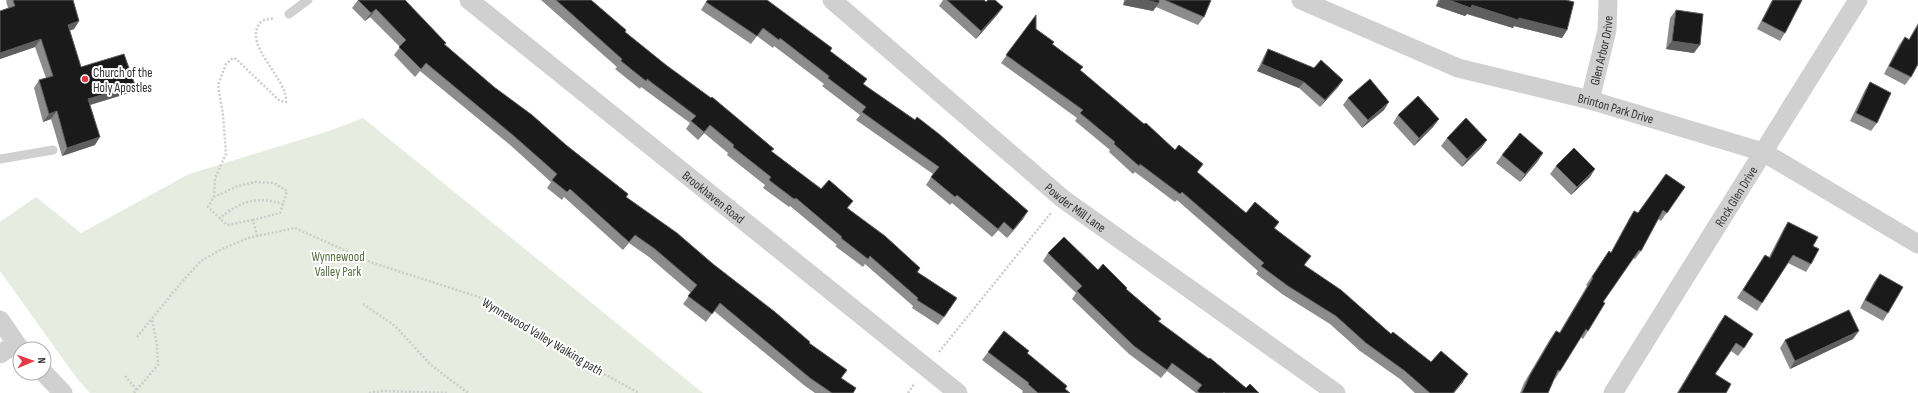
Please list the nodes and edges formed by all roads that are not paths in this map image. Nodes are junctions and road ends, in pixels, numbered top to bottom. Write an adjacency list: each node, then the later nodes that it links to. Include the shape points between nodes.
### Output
1 (308, 0): 7 (lane)
2 (469, 0): 19 (street, Brookhaven Road)
3 (832, 0): 20 (street, Powder Mill Lane, via 1063,199)
4 (1301, 0): 8 (street, Brinton Park Drive, via 1458,68)
5 (1608, 0): 8 (street, Glen Arbor Drive, via 1607,30)
6 (1858, 0): 10 (street, Rock Glen Drive)
7 (289, 14)
8 (1590, 100): 10 (street, Brinton Park Drive)
9 (54, 150): 11 (lane)
10 (1763, 152): 12 (street, Brinton Park Drive); 21 (street, Rock Glen Drive)
11 (0, 159)
12 (1918, 244)
13 (0, 320): 14 (street)
14 (14, 341)
15 (12, 349): 16 (street)
16 (0, 354)
17 (52, 381): 18 (street)
18 (63, 393)
19 (958, 393)
20 (1336, 393)
21 (1613, 393)

